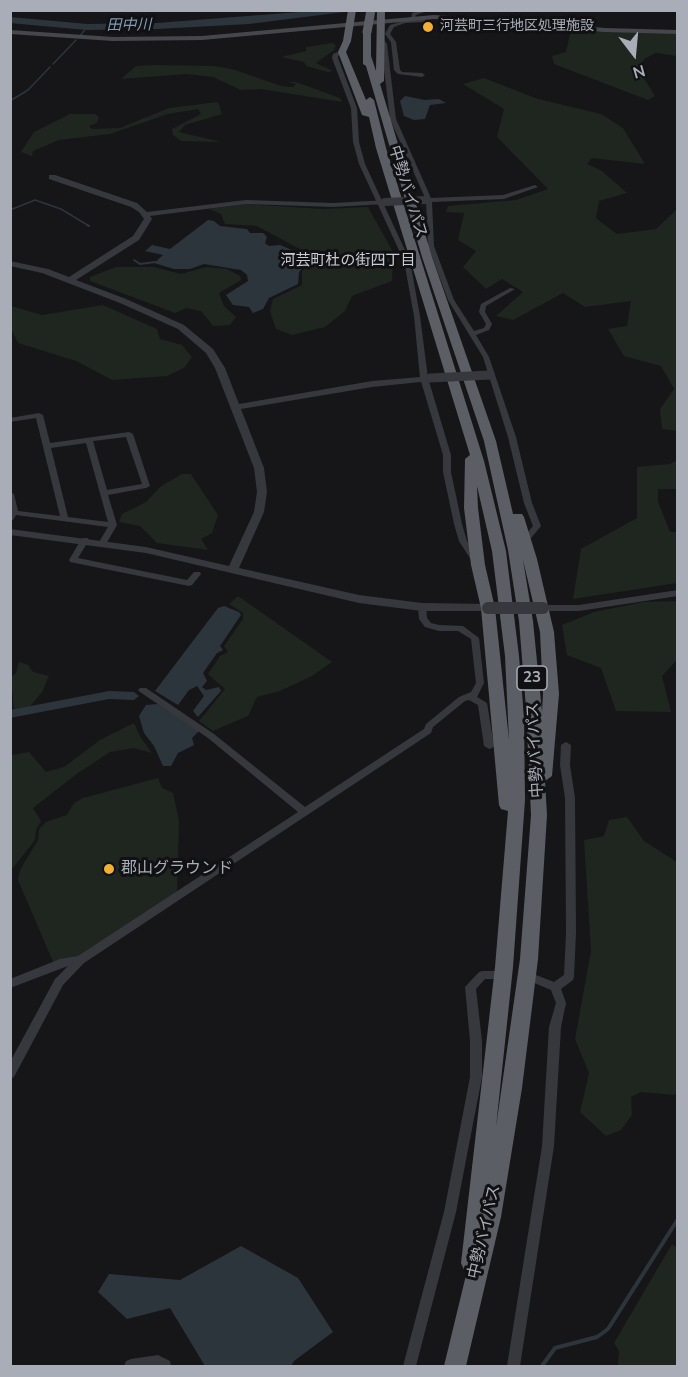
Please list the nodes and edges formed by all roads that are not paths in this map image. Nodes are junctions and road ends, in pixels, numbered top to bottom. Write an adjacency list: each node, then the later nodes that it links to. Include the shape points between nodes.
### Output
1 (371, 10): 9 (highway, 中勢バイパス / 23, bridge)
2 (426, 14): 3 (main road, via 413,18); 6 (main road, via 605,30); 10 (street, via 423,21 392,26 387,34 393,42 397,70)
3 (380, 16): 4 (main road); 7 (highway)
4 (350, 17): 5 (main road, via 179,39); 8 (highway)
5 (10, 32)
6 (678, 32)
7 (379, 37): 11 (highway); 15 (street, via 384,44 393,119)
8 (342, 52): 12 (highway); 16 (street, via 334,55 356,113 356,142 362,164)
9 (367, 56): 11 (highway, 中勢バイパス / 23); 12 (highway, 中勢バイパス / 23, via 367,83)
10 (422, 75)
11 (385, 120): 28 (highway, 中勢バイパス / 23)
12 (381, 148): 26 (highway, 中勢バイパス / 23)
13 (52, 177): 17 (street, via 124,200)
14 (535, 187): 15 (street, via 504,197)
15 (427, 200): 16 (street, bridge); 21 (street, via 432,246 451,300)
16 (382, 202): 17 (street, via 246,202); 23 (street, via 407,261)
17 (147, 214): 19 (street, via 146,226 136,238)
18 (10, 263): 19 (street)
19 (70, 280): 24 (street, via 181,327 197,338 215,359)
20 (512, 289): 21 (street, via 483,305 482,312 489,324 487,329)
21 (472, 334): 22 (street)
22 (492, 375): 23 (street, bridge); 37 (street, via 537,526)
23 (427, 378): 24 (street); 39 (street, via 463,541)
24 (236, 407): 40 (street, via 260,468 262,492 259,512)
25 (10, 420): 29 (street, via 39,415)
26 (471, 439): 39 (highway, via 471,508); 52 (highway, 中勢バイパス / 23, via 499,551 512,656 517,752)
27 (89, 440): 29 (street); 30 (street); 30 (street, via 129,434 146,486)
28 (490, 441): 37 (highway); 51 (highway, 中勢バイパス / 23, via 515,550 526,621)
29 (47, 446): 33 (street)
30 (104, 493): 34 (street)
31 (10, 494): 32 (street)
32 (12, 514): 33 (street)
33 (63, 518): 34 (street)
34 (113, 525): 38 (street)
35 (10, 532): 36 (street)
36 (85, 540): 38 (street); 41 (street, via 73,560 189,583)
37 (524, 541): 45 (highway)
38 (103, 542): 40 (street)
39 (478, 565): 44 (highway)
40 (232, 570): 43 (street, via 359,599)
41 (196, 574)
42 (678, 593): 45 (street, via 579,608)
43 (422, 607): 44 (street); 47 (street, via 428,625 464,629 475,638 479,688)
44 (488, 608): 45 (street, bridge); 52 (highway, via 506,776)
45 (543, 608): 51 (highway, via 550,694)
46 (143, 690): 50 (street, via 211,736)
47 (469, 696): 48 (street, via 482,703); 50 (street, via 429,726 428,731)
48 (489, 746)
49 (566, 746): 57 (street, via 571,944 569,977)
50 (304, 811): 53 (street)
51 (539, 815): 59 (highway, 中勢バイパス / 23, via 532,926 512,1088 491,1217)
52 (511, 879): 59 (highway, 中勢バイパス / 23)
53 (80, 960): 56 (street, via 64,962); 58 (street, via 59,982)
54 (499, 975): 62 (street, via 483,975 470,987 477,1041 476,1077 450,1212)
55 (536, 979): 57 (street)
56 (10, 984)
57 (555, 987): 64 (street, via 561,1003 555,1027 548,1146)
58 (10, 1074)
59 (465, 1317): 63 (highway, 中勢バイパス / 23)
60 (131, 1366): 61 (street, via 158,1362)
61 (165, 1366)
62 (409, 1366)
63 (455, 1366)
64 (513, 1366)

